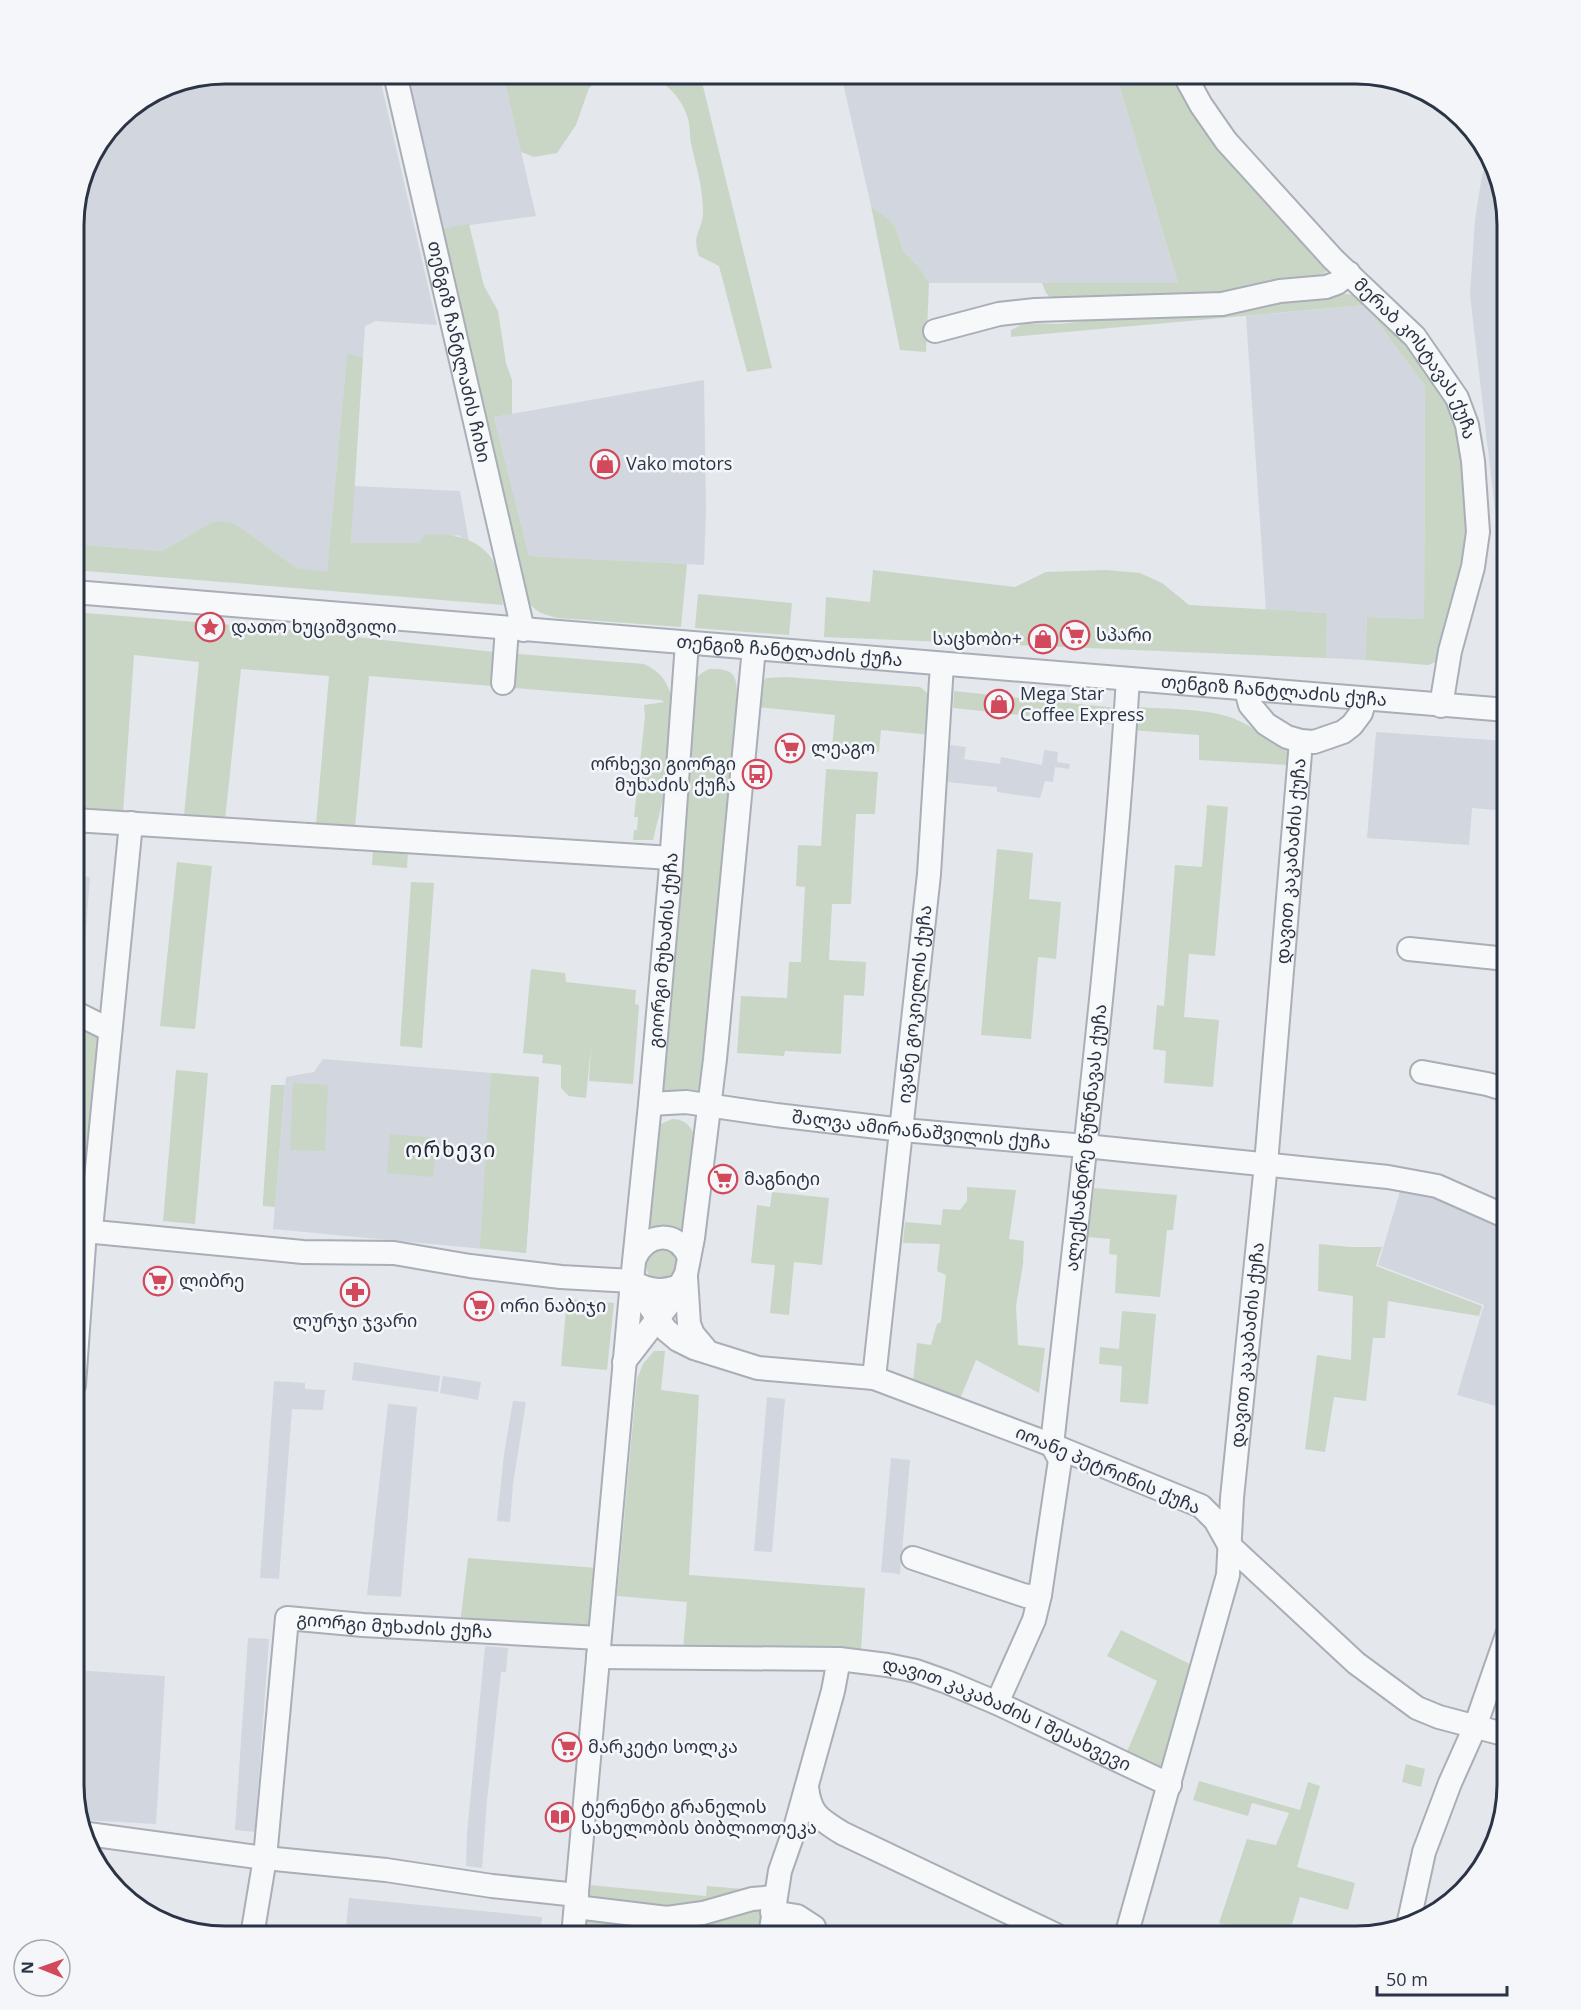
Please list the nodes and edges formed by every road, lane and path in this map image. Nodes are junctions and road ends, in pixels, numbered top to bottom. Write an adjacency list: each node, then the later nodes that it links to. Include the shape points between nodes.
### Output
1 (397, 84): 6 (street, თენგიზ ჩანტლაძის ჩიხი)
2 (1189, 84): 3 (street, მერაბ კოსტავას ქუჩა, via 1226,141)
3 (1349, 273): 4 (street, via 1326,286 1222,303 1035,310 999,314); 14 (street, მერაბ კოსტავას ქუჩა, via 1415,337 1457,398 1467,425 1478,532)
4 (935, 331)
5 (84, 593): 6 (street, თენგიზ ჩანტლაძის ქუჩა)
6 (515, 629): 7 (street, თენგიზ ჩანტლაძის ქუჩა); 11 (street, თენგიზ ჩანტლაძის ჩიხი)
7 (687, 643): 8 (street, თენგიზ ჩანტლაძის ქუჩა); 19 (street, გიორგი მუხაძის ქუჩა)
8 (754, 648): 9 (street, თენგიზ ჩანტლაძის ქუჩა); 27 (street)
9 (942, 664): 10 (street, თენგიზ ჩანტლაძის ქუჩა); 28 (street, ივანე გოკიელის ქუჩა, via 929,874)
10 (1128, 680): 12 (street, თენგიზ ჩანტლაძის ქუჩა); 29 (street, ალექსანდრე წუწუნავას ქუჩა)
11 (503, 683)
12 (1245, 690): 13 (street, თენგიზ ჩანტლაძის ქუჩა); 16 (street, დავით კაკაბაძის ქუჩა, via 1250,705 1266,724)
13 (1365, 699): 14 (street, თენგიზ ჩანტლაძის ქუჩა); 16 (street, დავით კაკაბაძის ქუჩა, via 1361,713 1343,732 1314,742)
14 (1441, 706): 15 (street, თენგიზ ჩანტლაძის ქუჩა)
15 (1497, 709)
16 (1301, 741): 30 (street, დავით კაკაბაძის ქუჩა)
17 (84, 821): 18 (street)
18 (131, 823): 19 (street); 23 (street)
19 (671, 858): 26 (street, გიორგი მუხაძის ქუჩა)
20 (1409, 949): 21 (street)
21 (1497, 958)
22 (84, 1017): 23 (street)
23 (110, 1030): 32 (street, via 93,1219)
24 (1422, 1072): 25 (street)
25 (1497, 1087)
26 (650, 1104): 27 (street, შალვა ამირანაშვილის ქუჩა, via 686,1102); 34 (street, გიორგი მუხაძის ქუჩა)
27 (709, 1106): 28 (street, შალვა ამირანაშვილის ქუჩა); 35 (street)
28 (903, 1130): 29 (street, შალვა ამირანაშვილის ქუჩა); 40 (street, ივანე გოკიელის ქუჩა)
29 (1085, 1146): 30 (street, შალვა ამირანაშვილის ქუჩა); 41 (street, ალექსანდრე წუწუნავას ქუჩა)
30 (1266, 1164): 31 (street, შალვა ამირანაშვილის ქუჩა, via 1414,1181); 42 (street, დავით კაკაბაძის ქუჩა)
31 (1497, 1212)
32 (84, 1226)
33 (84, 1230): 36 (street, via 303,1252 394,1253 550,1276)
34 (634, 1258): 35 (street, via 645,1244 662,1237 678,1242); 36 (street, გიორგი მუხაძის ქუჩა)
35 (685, 1272): 36 (street, via 671,1289 657,1291); 37 (street); 38 (street, via 689,1324)
36 (632, 1281): 37 (street, იოანე პეტრიწის ქუჩა); 39 (street, გიორგი მუხაძის ქუჩა)
37 (657, 1320): 38 (street, იოანე პეტრიწის ქუჩა, via 678,1340); 39 (street)
38 (709, 1353): 40 (street, იოანე პეტრიწის ქუჩა, via 759,1368)
39 (624, 1362): 45 (street, გიორგი მუხაძის ქუჩა)
40 (874, 1378): 41 (street, იოანე პეტრიწის ქუჩა)
41 (1052, 1445): 42 (street, იოანე პეტრიწის ქუჩა, via 1201,1506 1215,1520); 44 (street, ალექსანდრე წუწუნავას ქუჩა, via 1060,1460)
42 (1229, 1545): 49 (street, იოანე პეტრიწის ქუჩა, via 1356,1663 1417,1708); 51 (street, დავით კაკაბაძის ქუჩა, via 1228,1575)
43 (913, 1558): 44 (street, via 1026,1596)
44 (1040, 1594): 48 (street, ალექსანდრე წუწუნავას ქუჩა, via 1034,1620)
45 (599, 1648): 46 (street, დავით კაკაბაძის I შესახვევი); 54 (street, გიორგი მუხაძის ქუჩა, via 287,1618); 55 (street, გიორგი მუხაძის ქუჩა)
46 (839, 1659): 48 (street, დავით კაკაბაძის I შესახვევი, via 916,1671); 52 (street)
47 (1497, 1666): 49 (street)
48 (997, 1703): 51 (street, დავით კაკაბაძის I შესახვევი)
49 (1475, 1727): 50 (street, იოანე პეტრიწის ქუჩა); 57 (street, via 1424,1852)
50 (1497, 1732)
51 (1170, 1785): 63 (street, დავით კაკაბაძის ქუჩა)
52 (807, 1786): 56 (street, via 780,1871); 62 (street, via 811,1809 842,1833)
53 (93, 1835): 54 (street)
54 (265, 1858): 55 (street, via 386,1870); 58 (street)
55 (576, 1901): 56 (street, via 667,1918 752,1899); 59 (street, გიორგი მუხაძის ქუჩა)
56 (774, 1904): 60 (street); 61 (street)
57 (1410, 1915)
58 (254, 1926)
59 (574, 1926)
60 (771, 1926)
61 (812, 1926)
62 (1038, 1926)
63 (1129, 1926)

